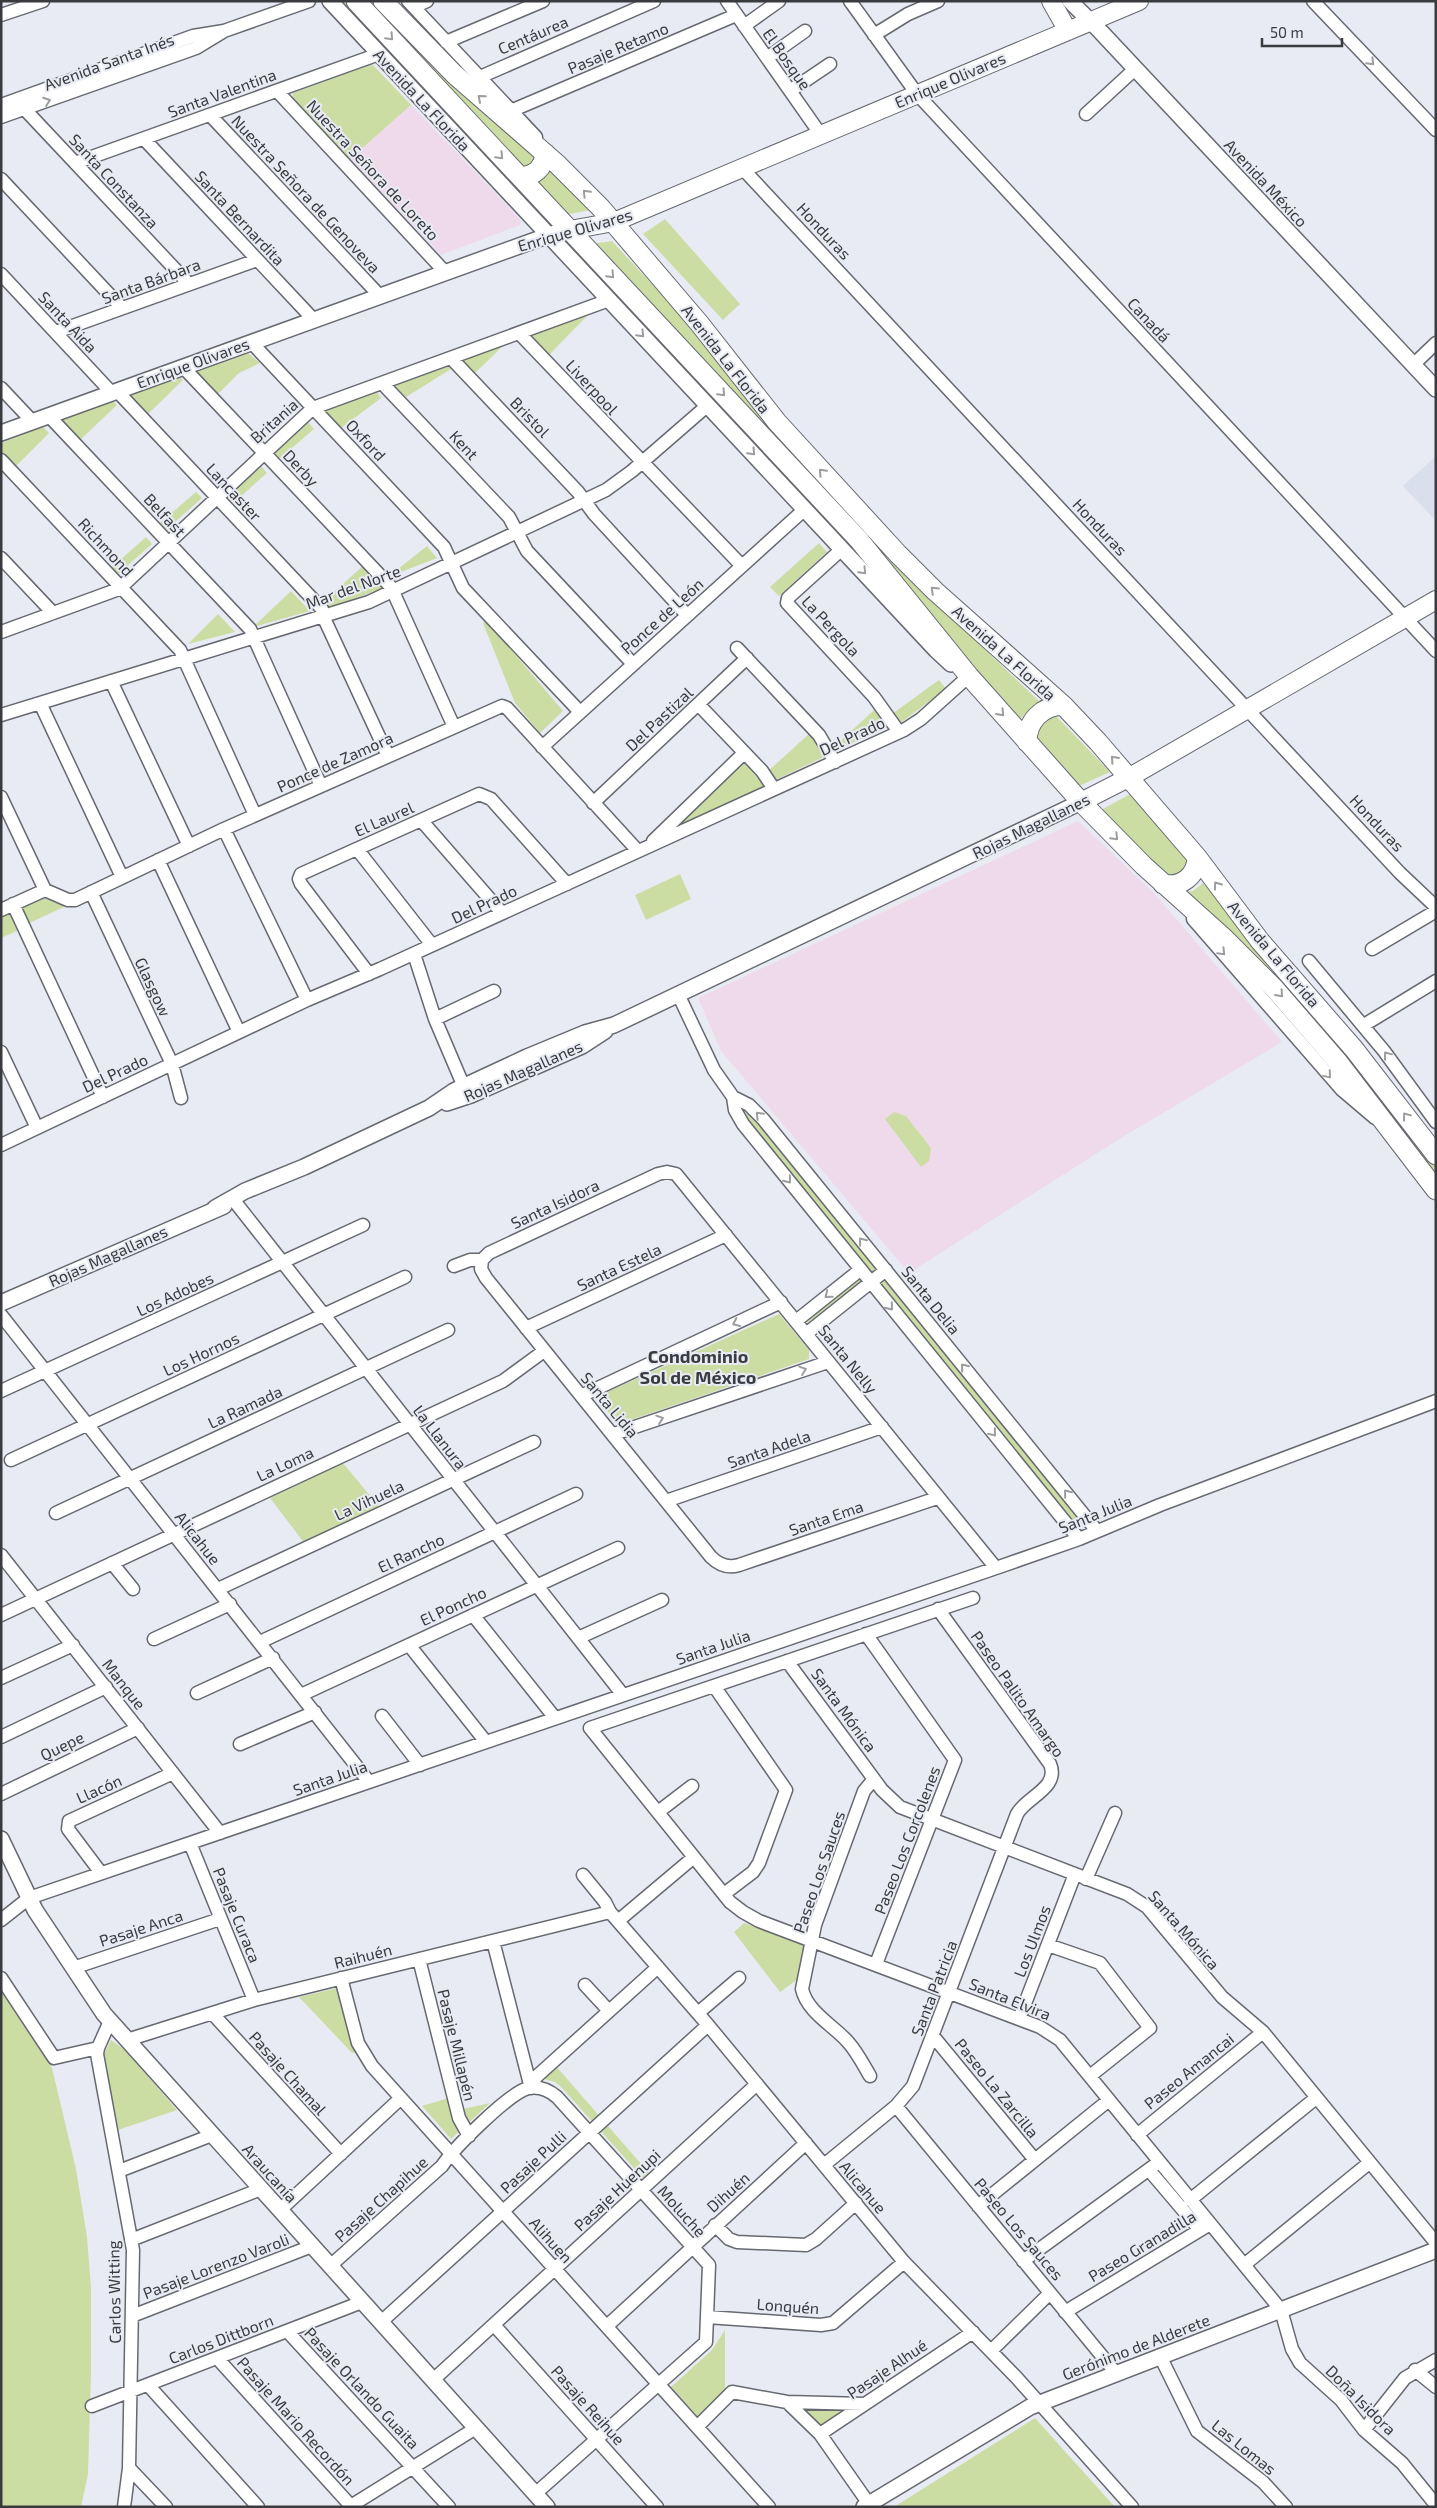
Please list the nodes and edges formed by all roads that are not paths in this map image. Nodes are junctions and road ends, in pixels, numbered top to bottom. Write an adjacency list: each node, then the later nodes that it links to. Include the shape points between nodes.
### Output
1 (43, 1): 18 (street)
2 (309, 1): 35 (street, Avenida Santa Inés, via 224,31 192,36)
3 (330, 1): 26 (street, Avenida La Florida)
4 (356, 1): 46 (main road, Avenida La Florida, one-way to 46)
5 (383, 1): 43 (main road, Avenida La Florida, one-way to 5, via 454,74)
6 (427, 1): 17 (street)
7 (543, 1): 25 (street)
8 (726, 1): 19 (street, El Bosque)
9 (779, 1): 21 (street)
10 (850, 1): 24 (street, Canadá)
11 (938, 1): 24 (street)
12 (1051, 1): 23 (main road)
13 (1070, 1): 20 (street, Avenida México)
14 (1139, 1): 20 (main road, Enrique Olivares)
15 (1312, 1): 40 (street, one-way to 40)
16 (646, 3): 30 (street, Centáurea)
17 (411, 4): 25 (street, Avenida La Florida)
18 (1, 15)
19 (736, 15): 21 (street, El Bosque); 36 (street, Pasaje Retamo)
20 (1091, 21): 23 (main road, Enrique Olivares); 29 (street, Avenida México)
21 (744, 26): 27 (street, El Bosque)
22 (805, 31): 27 (street)
23 (1068, 31): 33 (main road, Enrique Olivares)
24 (874, 35): 33 (street, Canadá)
25 (446, 42): 30 (street, Avenida La Florida)
26 (379, 54): 31 (street, Santa Valentina); 50 (street, Avenida La Florida)
27 (767, 58): 32 (street, El Bosque)
28 (830, 64): 32 (street)
29 (1135, 68): 37 (street); 64 (street, Avenida México)
30 (480, 77): 36 (street, Avenida La Florida)
31 (277, 91): 38 (street, Santa Valentina); 52 (street, Nuestra Señora de Loreto)
32 (790, 91): 41 (street, El Bosque)
33 (917, 94): 41 (main road, Enrique Olivares); 93 (street, Canadá)
34 (1, 105): 35 (street, Avenida Santa Inés)
35 (20, 105): 39 (street, Avenida Santa Inés); 44 (street, Santa Constanza)
36 (513, 110): 43 (street, Avenida La Florida)
37 (1086, 114)
38 (210, 115): 42 (street, Santa Valentina); 55 (street, Nuestra Señora de Genoveva)
39 (1, 118)
40 (1436, 130)
41 (821, 135): 45 (main road, Enrique Olivares)
42 (144, 139): 44 (street, Santa Valentina); 51 (street, Santa Bernardita)
43 (551, 159): 46 (main road, via 538,171); 48 (main road, Avenida La Florida, one-way to 43)
44 (75, 163): 54 (street, Santa Constanza)
45 (742, 168): 48 (main road, Enrique Olivares); 106 (street, Honduras)
46 (520, 176): 49 (main road, Avenida La Florida)
47 (1, 179): 57 (street)
48 (614, 222): 49 (main road, Enrique Olivares); 105 (main road, Avenida La Florida, one-way to 48, via 935,591 817,467 764,408 699,323)
49 (570, 230): 50 (street, Enrique Olivares); 101 (main road, Avenida La Florida, one-way to 101, via 859,540)
50 (547, 234): 52 (street, Enrique Olivares); 56 (street, Avenida La Florida)
51 (257, 260): 54 (street, Santa Bárbara); 58 (street, Santa Bernardita)
52 (445, 272): 55 (street, Enrique Olivares)
53 (1, 274): 59 (street, Santa Aida)
54 (189, 284): 57 (street, Santa Bárbara)
55 (380, 296): 58 (street, Enrique Olivares)
56 (609, 300): 60 (street, Britania); 70 (street, Avenida La Florida, one-way to 70)
57 (122, 308): 59 (street, Santa Bárbara)
58 (313, 320): 61 (street, Enrique Olivares)
59 (56, 332): 69 (street, Santa Aida)
60 (519, 333): 63 (street, Britania); 77 (street, Liverpool)
61 (251, 342): 65 (street, Enrique Olivares); 71 (street, Oxford)
62 (1436, 343): 64 (street)
63 (450, 358): 66 (street, Britania); 79 (street, Bristol)
64 (1412, 365): 68 (street, Avenida México)
65 (184, 367): 69 (street, Enrique Olivares); 75 (street, Derby)
66 (382, 382): 71 (street, Britania); 81 (street, Kent, via 509,517)
67 (1, 388): 73 (street)
68 (1436, 389)
69 (114, 392): 72 (street, Enrique Olivares); 78 (street, Lancaster)
70 (708, 406): 77 (street, Mar del Norte); 80 (street, Avenida La Florida, one-way to 80)
71 (313, 408): 75 (street, Britania); 85 (street, Oxford, via 444,547)
72 (49, 416): 73 (street, Enrique Olivares); 82 (street, Belfast)
73 (33, 422): 74 (street, Enrique Olivares)
74 (1, 433)
75 (264, 452): 78 (street, Britania); 88 (street, Derby)
76 (1, 460): 87 (street, Richmond)
77 (643, 462): 79 (street, Mar del Norte, via 614,485); 86 (street, Liverpool)
78 (217, 497): 82 (street, Britania); 92 (street, Lancaster, via 319,606)
79 (584, 500): 81 (street, Mar del Norte); 91 (street, Bristol)
80 (804, 509): 83 (street, Avenida La Florida); 86 (street, Ponce de León)
81 (518, 532): 85 (street, Mar del Norte); 100 (street, Kent, via 532,557)
82 (168, 542): 87 (street, Britania); 95 (street, Belfast, via 250,629)
83 (842, 549): 101 (street, Avenida La Florida, one-way to 101, via 936,650); 110 (street, La Pergola, via 788,598 787,603 874,697)
84 (1, 558): 90 (street)
85 (453, 564): 88 (street, Mar del Norte); 107 (street, Oxford, via 463,588)
86 (742, 566): 91 (street, Ponce de León)
87 (121, 587): 90 (street, Britania); 99 (street, Richmond, via 176,645)
88 (394, 592): 92 (street, Mar del Norte); 109 (street, Derby)
89 (1436, 600): 93 (main road, Rojas Magallanes)
90 (54, 613): 94 (street, Britania)
91 (687, 615): 100 (street, Ponce de León)
92 (323, 616): 95 (street, Mar del Norte); 114 (street, Lancaster)
93 (1405, 618): 97 (street, Canadá); 106 (main road, Rojas Magallanes)
94 (1, 632)
95 (253, 638): 99 (street, Mar del Norte); 117 (street, Belfast)
96 (736, 648): 98 (street)
97 (1436, 651)
98 (747, 658): 104 (street, Del Pastizal); 115 (street, via 819,735)
99 (183, 659): 102 (street, Mar del Norte); 122 (street, Richmond)
100 (633, 664): 107 (street, Ponce de León)
101 (969, 676): 110 (street, Del Prado, via 921,719); 111 (main road, Avenida La Florida, one-way to 111)
102 (110, 681): 103 (street, Mar del Norte); 126 (street)
103 (40, 703): 108 (street, Mar del Norte); 131 (street)
104 (698, 704): 113 (street); 120 (street, Del Pastizal)
105 (1063, 705): 111 (main road, via 1048,708 1038,715 1030,727); 116 (main road, Avenida La Florida, one-way to 105)
106 (1247, 709): 116 (main road, Rojas Magallanes); 137 (street, Honduras, via 1400,873)
107 (580, 712): 112 (street, Ponce de León)
108 (1, 715)
109 (454, 727): 112 (street, Ponce de Zamora, via 504,706); 114 (street, Ponce de Zamora)
110 (899, 732): 115 (street, Del Prado)
111 (1027, 742): 121 (main road, Avenida La Florida)
112 (542, 746): 120 (street, Ponce de Zamora)
113 (744, 753): 118 (street); 128 (street)
114 (388, 756): 117 (street, Ponce de Zamora)
115 (834, 762): 118 (street, Del Prado)
116 (1130, 777): 121 (main road, Rojas Magallanes); 129 (main road, Avenida La Florida)
117 (321, 786): 122 (street, Ponce de Zamora)
118 (774, 789): 128 (street, Del Prado)
119 (1, 797): 124 (street)
120 (593, 802): 128 (street, Ponce de Zamora)
121 (1081, 802): 133 (main road, Avenida La Florida, one-way to 133); 147 (street, Rojas Magallanes)
122 (255, 815): 125 (street, Ponce de Zamora)
123 (421, 820): 127 (street, El Laurel); 132 (street, El Laurel, via 483,795 491,799); 139 (street)
124 (6, 822): 134 (street)
125 (224, 829): 126 (street, Ponce de Zamora); 148 (street)
126 (189, 846): 130 (street, Ponce de Zamora)
127 (357, 849): 140 (street); 144 (street, El Laurel, via 304,872 300,877 301,884)
128 (642, 850): 132 (street, Del Prado)
129 (1197, 857): 133 (main road, via 1196,868 1187,880); 161 (main road, Avenida La Florida, one-way to 129, via 1354,1049 1250,928)
130 (158, 860): 131 (street, Ponce de Zamora); 151 (street)
131 (122, 877): 135 (street, Ponce de Zamora)
132 (567, 884): 139 (street, Del Prado)
133 (1163, 884): 163 (main road, Avenida La Florida, one-way to 163, via 1223,936 1274,988 1390,1127)
134 (45, 890): 135 (street, Ponce de Zamora, via 68,900); 136 (street)
135 (91, 892): 153 (street, Glasgow)
136 (7, 907): 155 (street)
137 (1436, 907)
138 (1436, 911): 141 (street)
139 (502, 914): 140 (street, Del Prado)
140 (432, 945): 142 (street, Del Prado)
141 (1372, 949)
142 (414, 954): 144 (street, Del Prado); 149 (street)
143 (1308, 961): 150 (street, Avenida La Florida)
144 (369, 974): 148 (street, Del Prado)
145 (1436, 980): 150 (street)
146 (494, 992): 149 (street)
147 (678, 994): 154 (street, Rojas Magallanes, via 614,1025 582,1046); 156 (street, Santa Delia, via 714,1070)
148 (307, 1000): 151 (street, Del Prado)
149 (435, 1019): 154 (street)
150 (1364, 1025): 158 (street, Avenida La Florida, one-way to 150)
151 (239, 1032): 153 (street, Del Prado)
152 (1, 1052): 159 (street)
153 (172, 1064): 155 (street, Del Prado); 157 (street, Glasgow)
154 (466, 1092): 164 (street, Rojas Magallanes, via 278,1176)
155 (103, 1097): 159 (street, Del Prado)
156 (733, 1097): 170 (street, Santa Delia, one-way to 170, via 735,1110 743,1124); 171 (street, Santa Delia, one-way to 156, via 763,1119)
157 (181, 1098)
158 (1436, 1122)
159 (37, 1128): 160 (street, Del Prado)
160 (1, 1145)
161 (1436, 1155)
162 (672, 1173): 166 (street, Santa Nelly, via 682,1180); 167 (street, Santa Isidora, via 662,1172 489,1253)
163 (1436, 1190)
164 (234, 1200): 168 (street, La Llanura); 175 (street, Rojas Magallanes)
165 (363, 1225): 168 (street, Los Adobes)
166 (726, 1235): 174 (street, Santa Nelly); 179 (street, Santa Estela)
167 (482, 1260): 169 (street, Santa Isidora, via 470,1260); 179 (street, Santa Lidia, via 481,1268 486,1278)
168 (282, 1262): 177 (street, La Llanura); 185 (street, Los Adobes)
169 (454, 1266)
170 (860, 1270): 173 (street, Santa Delia); 178 (street, one-way to 178)
171 (886, 1270): 173 (street); 201 (street, Santa Delia, one-way to 171)
172 (405, 1277): 177 (street, Los Hornos)
173 (870, 1282): 181 (street); 204 (street, Santa Delia, one-way to 204)
174 (781, 1302): 178 (street, Santa Nelly); 187 (street, one-way to 187)
175 (1, 1304)
176 (1, 1315): 185 (street, Alicahue)
177 (323, 1315): 184 (street, La Llanura); 189 (street, Los Hornos)
178 (796, 1321): 181 (street, Santa Nelly)
179 (526, 1328): 182 (street, Santa Lidia)
180 (448, 1330): 184 (street, La Ramada)
181 (806, 1334): 183 (street, Santa Nelly)
182 (544, 1351): 187 (street, Santa Lidia); 190 (street, La Loma, via 503,1381)
183 (828, 1362): 191 (street, Santa Nelly); 192 (street, one-way to 183)
184 (365, 1369): 190 (street, La Llanura); 195 (street, La Ramada)
185 (46, 1371): 186 (street, Los Adobes); 189 (street, Alicahue)
186 (1, 1391)
187 (581, 1396): 192 (street, Santa Lidia)
188 (1436, 1401): 201 (street, Santa Julia)
189 (88, 1424): 194 (street, Los Hornos); 195 (street, Alicahue)
190 (409, 1425): 196 (street, La Llanura); 203 (street, La Loma)
191 (882, 1427): 198 (street, Santa Nelly); 199 (street, Santa Adela)
192 (614, 1434): 199 (street, Santa Lidia)
193 (534, 1442): 196 (street, La Vihuela)
194 (11, 1460)
195 (131, 1478): 200 (street, La Ramada); 203 (street, Alicahue)
196 (452, 1480): 202 (street, La Llanura); 211 (street, La Vihuela)
197 (576, 1494): 202 (street, El Rancho)
198 (937, 1498): 208 (street, Santa Ema, via 739,1565); 209 (street, Santa Nelly)
199 (666, 1501): 208 (street, Santa Lidia, via 711,1557)
200 (56, 1513)
201 (1097, 1531): 204 (street, Santa Julia)
202 (494, 1532): 210 (street, La Llanura); 223 (street, El Rancho)
203 (174, 1534): 207 (street, La Loma); 211 (street, Alicahue)
204 (1079, 1539): 209 (street, Santa Julia)
205 (618, 1548): 210 (street, El Poncho)
206 (1, 1555): 214 (street, Manque)
207 (112, 1563): 212 (street); 214 (street, La Loma)
208 (724, 1565)
209 (996, 1568): 233 (street, Santa Julia)
210 (537, 1585): 219 (street, El Poncho); 221 (street, La Llanura)
211 (218, 1588): 216 (street, Alicahue)
212 (133, 1589)
213 (973, 1598): 217 (street)
214 (36, 1599): 218 (street, La Loma); 224 (street, Manque)
215 (662, 1600): 221 (street)
216 (230, 1604): 222 (street); 223 (street, Alicahue)
217 (938, 1609): 220 (street); 247 (street, Paseo Palito Amargo, via 1050,1764 1052,1773 1045,1788)
218 (1, 1615)
219 (473, 1615): 225 (street, El Poncho); 236 (street)
220 (866, 1634): 227 (street); 250 (street, Paseo Los Corcolenes, via 955,1760)
221 (578, 1638): 233 (street, La Llanura)
222 (154, 1639)
223 (260, 1642): 226 (street, Alicahue)
224 (73, 1645): 228 (street); 230 (street, Manque)
225 (409, 1645): 232 (street, El Poncho); 239 (street)
226 (273, 1658): 231 (street); 232 (street, Alicahue)
227 (788, 1661): 229 (street); 243 (street, Santa Mónica)
228 (1, 1678)
229 (714, 1686): 248 (street, Santa Elvira, via 590,1728); 260 (street, via 786,1790 759,1863 753,1872)
230 (106, 1687): 237 (street, Manque); 238 (street)
231 (197, 1693)
232 (301, 1695): 234 (street, Alicahue)
233 (623, 1695): 236 (street, Santa Julia)
234 (315, 1712): 240 (street); 244 (street, Alicahue)
235 (382, 1716): 241 (street)
236 (555, 1718): 239 (street, Santa Julia)
237 (138, 1728): 242 (street, Manque); 246 (street, Quepe)
238 (1, 1737)
239 (486, 1742): 241 (street, Santa Julia)
240 (240, 1744)
241 (420, 1765): 244 (street, Santa Julia)
242 (173, 1773): 251 (street, Manque); 257 (street, Llacón, via 69,1821 68,1829)
243 (874, 1779): 250 (street, Santa Mónica, via 895,1804); 266 (street, Paseo Los Sauces, via 864,1791)
244 (369, 1782): 251 (street, Santa Julia)
245 (692, 1786): 248 (street)
246 (1, 1794)
247 (1034, 1796): 254 (street, Santa Patricia, via 1020,1809)
248 (658, 1812): 255 (street, Santa Elvira)
249 (1115, 1813): 259 (street, Los Ulmos)
250 (932, 1820): 254 (street, Santa Mónica); 269 (street, Paseo Los Corcolenes)
251 (220, 1833): 253 (street, Santa Julia)
252 (1, 1839): 256 (street, Araucanía)
253 (190, 1843): 257 (street, Santa Julia); 263 (street, Pasaje Curaca)
254 (1004, 1847): 259 (street, Santa Mónica); 276 (street, Santa Patricia)
255 (694, 1857): 260 (street, Santa Elvira); 262 (street, Raihuén)
256 (6, 1858): 261 (street, Araucanía)
257 (101, 1873): 261 (street, Santa Julia)
258 (583, 1876): 262 (street, Alicahue)
259 (1081, 1876): 267 (street, Los Ulmos); 284 (street, Santa Mónica, via 1140,1901 1213,1988)
260 (724, 1894): 266 (street, Santa Elvira, via 750,1917)
261 (29, 1898): 264 (street, Santa Julia); 271 (street, Araucanía)
262 (614, 1917): 265 (street, Raihuén); 270 (street, Alicahue)
263 (220, 1918): 271 (street, Pasaje Anca); 277 (street, Pasaje Curaca)
264 (1, 1920)
265 (493, 1941): 268 (street, Raihuén); 291 (street)
266 (812, 1941): 269 (street, Santa Elvira); 288 (street, Paseo Los Sauces, via 802,1989 804,1997 853,2047)
267 (1048, 1945): 281 (street, Los Ulmos); 289 (street, via 1100,1964 1150,2028)
268 (419, 1959): 273 (street, Raihuén); 299 (street, Pasaje Millapén, via 459,2118)
269 (876, 1964): 276 (street, Santa Elvira)
270 (658, 1967): 278 (street); 280 (street, Alicahue)
271 (73, 1968): 282 (street, Araucanía)
272 (1, 1978): 287 (street, via 54,2058)
273 (341, 1978): 277 (street, Raihuén); 292 (street, Alihuen, via 358,2043 364,2055)
274 (739, 1978): 280 (street)
275 (586, 1985): 278 (street)
276 (950, 1992): 281 (street, Santa Elvira); 285 (street, Santa Patricia)
277 (254, 2000): 279 (street, Raihuén)
278 (609, 2011): 291 (street, via 536,2077)
279 (212, 2013): 286 (street, Raihuén); 302 (street, Pasaje Chamal)
280 (698, 2013): 283 (street, Alicahue)
281 (1020, 2019): 289 (street, Santa Elvira, via 1053,2034)
282 (110, 2021): 286 (street, Araucanía); 287 (street)
283 (708, 2026): 290 (street, Alicahue); 296 (street, Pasaje Pulli)
284 (1263, 2032): 293 (street, Santa Mónica); 298 (street, Paseo Amancai)
285 (933, 2036): 295 (street, Santa Patricia, via 913,2086); 303 (street, Paseo La Zarcilla)
286 (127, 2040): 297 (street, Araucanía)
287 (98, 2048): 307 (street, Carlos Witting)
288 (870, 2076)
289 (1090, 2076): 294 (street, Santa Elvira)
290 (757, 2084): 300 (street, Alicahue); 309 (street, Pasaje Huenupi)
291 (531, 2088): 296 (street, Moluche, via 552,2093); 299 (street, Pasaje Chapihue, via 512,2097)
292 (401, 2098): 301 (street, Alihuen); 302 (street)
293 (1316, 2098): 304 (street, Santa Mónica); 310 (street)
294 (1109, 2100): 298 (street, Santa Elvira); 303 (street)
295 (896, 2106): 305 (street, Santa Patricia); 312 (street, Paseo Los Sauces)
296 (589, 2133): 309 (street, Moluche); 314 (street, Pasaje Pulli)
297 (212, 2135): 307 (street); 308 (street, Araucanía)
298 (1136, 2135): 306 (street, Santa Elvira)
299 (469, 2136): 301 (street, Pasaje Chapihue)
300 (806, 2143): 305 (street, Alicahue); 315 (street, Dihuén)
301 (450, 2153): 314 (street, Alihuen); 325 (street, Pasaje Chapihue, via 442,2166)
302 (341, 2154): 313 (street)
303 (1035, 2160): 312 (street)
304 (1369, 2163): 318 (street, Santa Mónica); 324 (street)
305 (824, 2165): 311 (street, Alicahue)
306 (1154, 2166): 310 (street, Santa Elvira); 316 (street, Santa Elvira); 322 (street)
307 (119, 2171): 317 (street, Carlos Witting)
308 (261, 2189): 313 (street, Araucanía); 317 (street)
309 (641, 2190): 320 (street, Moluche); 326 (street, Pasaje Huenupi)
310 (1190, 2200): 316 (street, Santa Elvira)
311 (856, 2203): 315 (street, via 816,2240 801,2246 737,2242 729,2239); 323 (street, Alicahue)
312 (978, 2206): 322 (street, Paseo Los Sauces)
313 (280, 2210): 319 (street, Araucanía)
314 (503, 2212): 326 (street, Alihuen); 333 (street, Pasaje Pulli)
315 (716, 2225): 320 (street, Dihuén)
316 (1205, 2227): 324 (street, Santa Elvira); 330 (street, Paseo Granadilla)
317 (131, 2240): 331 (street, Carlos Witting)
318 (1436, 2243)
319 (312, 2246): 325 (street, Araucanía); 331 (street, Pasaje Lorenzo Varoli)
320 (692, 2246): 332 (street, Moluche, via 709,2265); 335 (street, Dihuén)
321 (1436, 2250): 329 (street, Gerónimo de Alderete)
322 (1024, 2261): 327 (street, Paseo Los Sauces)
323 (904, 2262): 332 (street, Lonquén, via 833,2324); 337 (street, Alicahue)
324 (1244, 2265): 329 (street, Santa Elvira)
325 (330, 2266): 328 (street, Araucanía)
326 (556, 2269): 334 (street, Pasaje Huenupi); 335 (street, Alihuen)
327 (1050, 2293): 330 (street, Paseo Los Sauces); 338 (street)
328 (362, 2302): 333 (street, Araucanía); 336 (street, Carlos Dittborn)
329 (1281, 2310): 339 (street, Gerónimo de Alderete); 355 (street, Doña Isidora, via 1295,2356 1341,2400)
330 (1065, 2312): 343 (street, Paseo Los Sauces)
331 (132, 2316): 348 (street, Carlos Witting)
332 (707, 2317): 345 (street, Moluche, via 706,2342)
333 (381, 2322): 344 (street, Araucanía)
334 (494, 2325): 344 (street, Pasaje Huenupi); 357 (street, Pasaje Reihue)
335 (607, 2326): 345 (street, Alihuen)
336 (287, 2331): 340 (street, Carlos Dittborn); 358 (street, Pasaje Orlando Guaita)
337 (973, 2332): 338 (street, Alicahue); 351 (street, Pasaje Alhué)
338 (991, 2351): 350 (street, Alicahue)
339 (1160, 2356): 343 (street, Gerónimo de Alderete); 372 (street, Las Lomas, via 1197,2431 1263,2482)
340 (217, 2358): 346 (street, Carlos Dittborn); 361 (street, Pasaje Mario Recordón)
341 (1436, 2360): 342 (street)
342 (1415, 2370): 347 (street); 355 (street)
343 (1116, 2373): 350 (street, Gerónimo de Alderete)
344 (433, 2380): 354 (street, Araucanía)
345 (659, 2384): 353 (street, Alihuen); 357 (street, Moluche)
346 (148, 2385): 348 (street, Carlos Dittborn); 366 (street)
347 (1436, 2387)
348 (130, 2392): 352 (street, Carlos Dittborn); 359 (street, Carlos Witting)
349 (787, 2402): 351 (street); 353 (street, via 732,2392); 356 (street)
350 (1039, 2403): 362 (street, Gerónimo de Alderete); 371 (street, Alicahue)
351 (864, 2404): 356 (street, Pasaje Alhué)
352 (92, 2406)
353 (698, 2426): 370 (street, Alihuen)
354 (476, 2428): 358 (street); 360 (street, Araucanía)
355 (1364, 2430): 363 (street, Doña Isidora, via 1402,2463)
356 (820, 2434): 362 (street)
357 (597, 2439): 360 (street, Moluche); 369 (street, Pasaje Reihue)
358 (413, 2467): 361 (street); 367 (street, Pasaje Orlando Guaita)
359 (129, 2468): 364 (street, Carlos Witting); 365 (street)
360 (535, 2494): 368 (street, Araucanía)
361 (354, 2505)
362 (867, 2505)
363 (1436, 2505)
364 (124, 2507)
365 (166, 2507)
366 (258, 2507)
367 (449, 2507)
368 (547, 2507)
369 (657, 2507)
370 (769, 2507)
371 (1132, 2507)
372 (1286, 2507)

